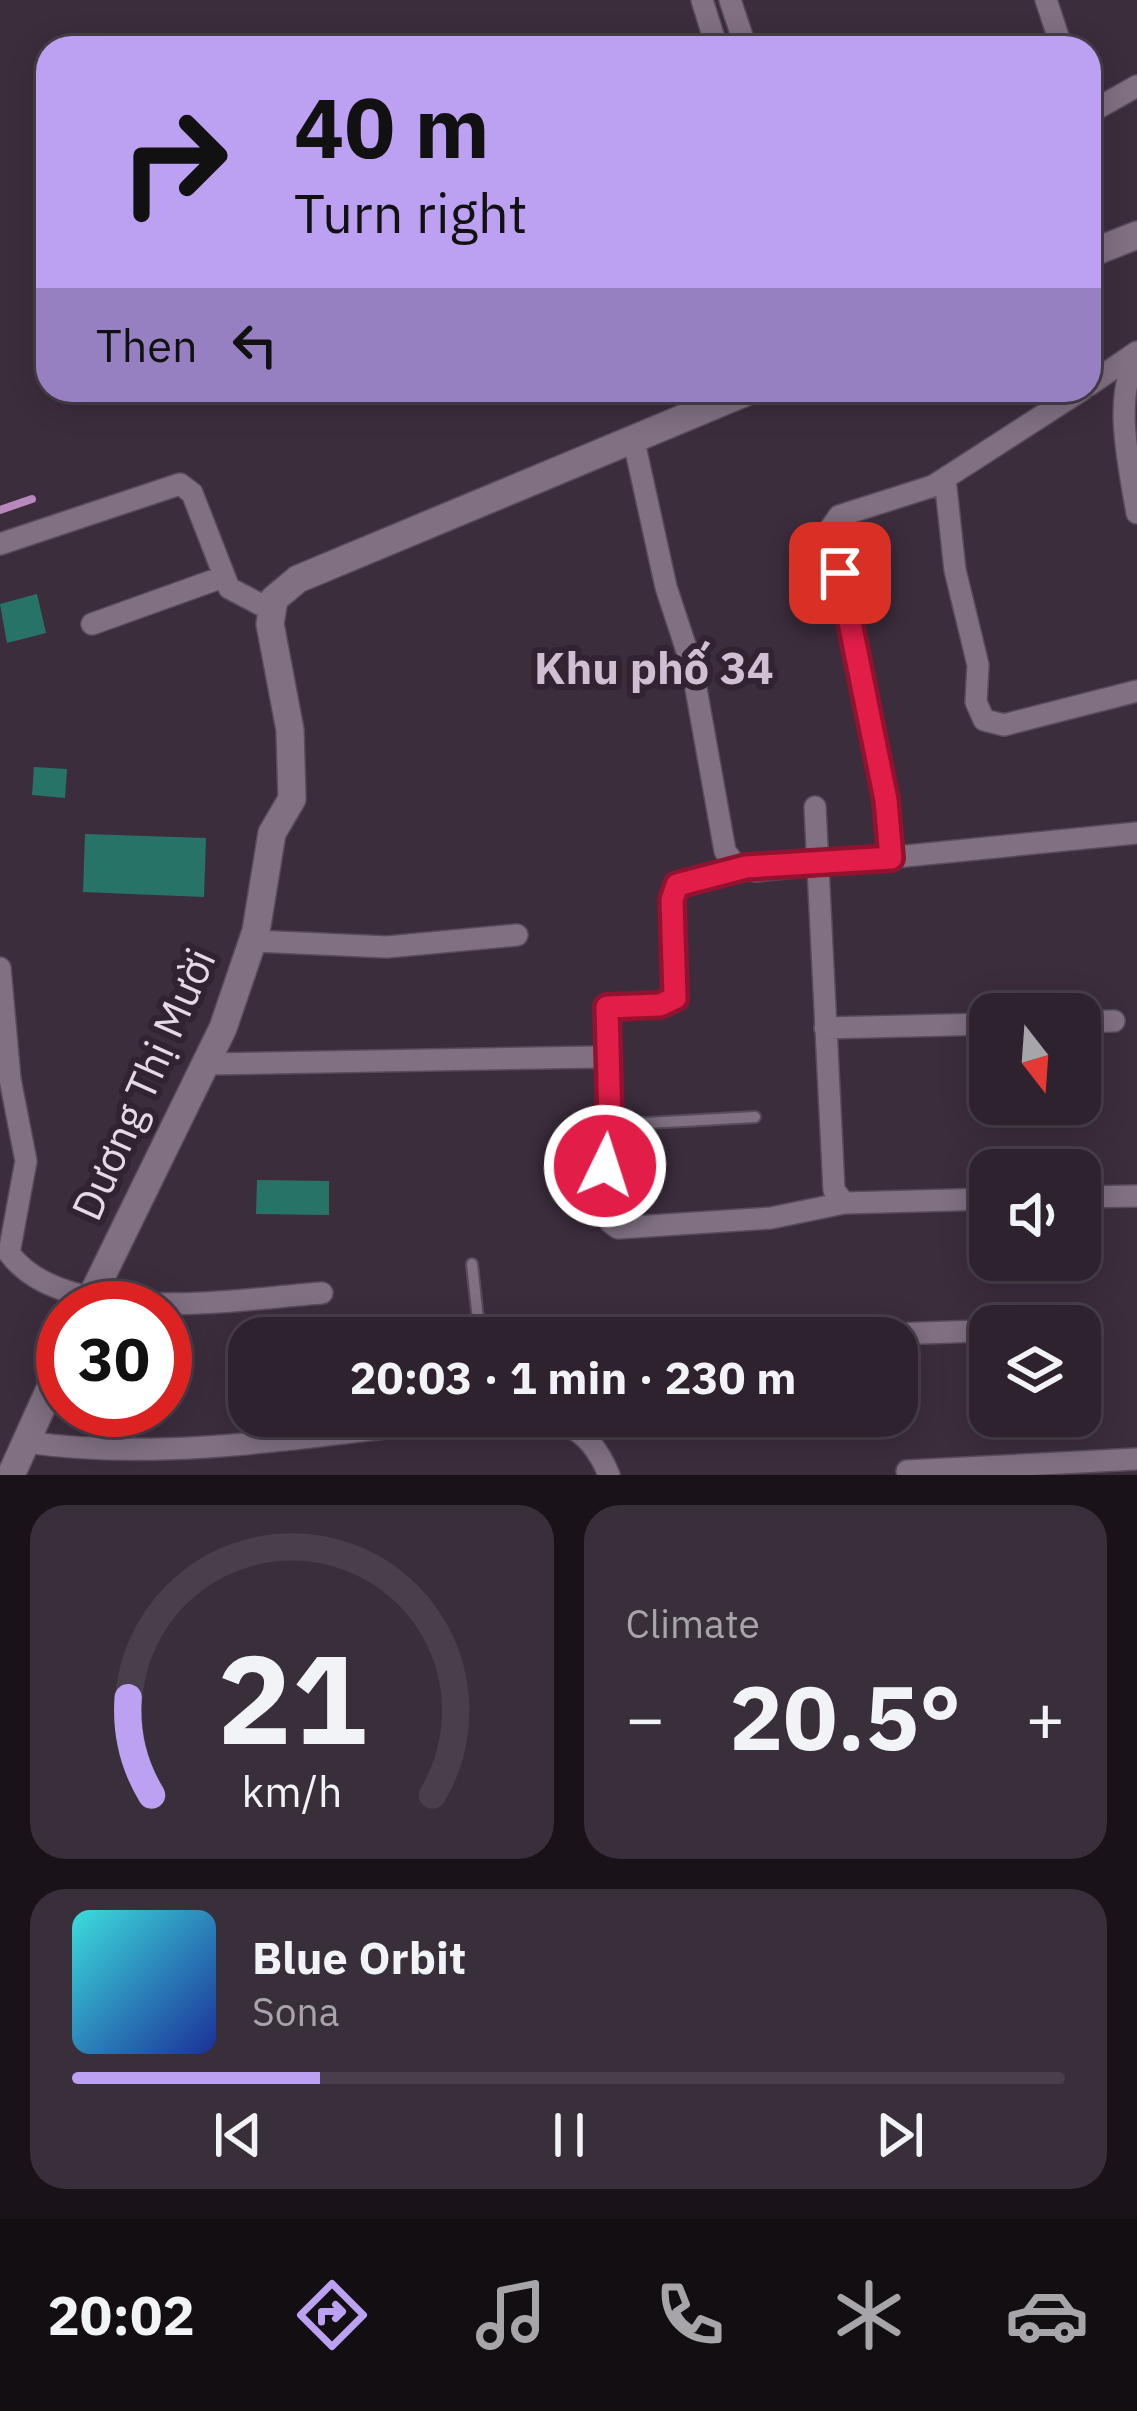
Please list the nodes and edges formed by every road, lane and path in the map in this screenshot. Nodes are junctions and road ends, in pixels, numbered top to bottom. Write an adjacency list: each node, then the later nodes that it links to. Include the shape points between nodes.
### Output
1 (702, 0): 4 (street)
2 (730, 0): 5 (street)
3 (1046, 0): 6 (street)
4 (713, 36)
5 (740, 36)
6 (1058, 36)
7 (1137, 86): 8 (street)
8 (1101, 106)
9 (1137, 235): 10 (street)
10 (1101, 249)
11 (1137, 355): 12 (street); 17 (street, via 1126,396)
12 (1101, 377)
13 (721, 402): 15 (street)
14 (1062, 402): 16 (street)
15 (634, 437): 20 (street, via 288,584); 27 (street, via 692,666 725,851)
16 (945, 478): 22 (street, via 984,720 1004,725); 25 (street, via 839,516 830,530)
17 (1137, 513)
18 (0, 544): 19 (street, via 180,484 192,493)
19 (223, 578): 20 (street); 21 (street)
20 (271, 610): 29 (street, Dương Thị Mười, via 292,799 272,833)
21 (92, 624)
22 (1137, 691)
23 (815, 807): 26 (street)
24 (1137, 833): 25 (street)
25 (891, 858): 26 (street)
26 (815, 865): 27 (street); 34 (street)
27 (746, 867): 36 (street, via 677,885 675,998 607,1007)
28 (517, 935): 29 (street, via 387,947)
29 (252, 941): 35 (street, Dương Thị Mười)
30 (0, 968): 44 (street, via 26,1161)
31 (1101, 1022): 32 (street)
32 (1114, 1022)
33 (969, 1025): 34 (street)
34 (825, 1028): 42 (street, via 835,1190)
35 (208, 1064): 36 (street, via 598,1057); 46 (street, Dương Thị Mười)
36 (607, 1066): 38 (street)
37 (754, 1117): 38 (lane)
38 (610, 1125): 42 (street, via 605,1166 610,1222 618,1228 771,1218)
39 (1137, 1196): 40 (street)
40 (1101, 1197)
41 (969, 1200): 42 (street)
42 (844, 1203)
43 (472, 1264): 49 (lane)
44 (10, 1266): 45 (street)
45 (41, 1281)
46 (100, 1281)
47 (322, 1293): 48 (street)
48 (192, 1302)
49 (478, 1317)
50 (969, 1331): 51 (street)
51 (918, 1333)
52 (36, 1420): 55 (street)
53 (272, 1437): 55 (street, via 159,1448)
54 (587, 1437): 59 (street)
55 (26, 1442): 58 (street)
56 (1137, 1459): 57 (street)
57 (907, 1471)
58 (11, 1475)
59 (609, 1475)

